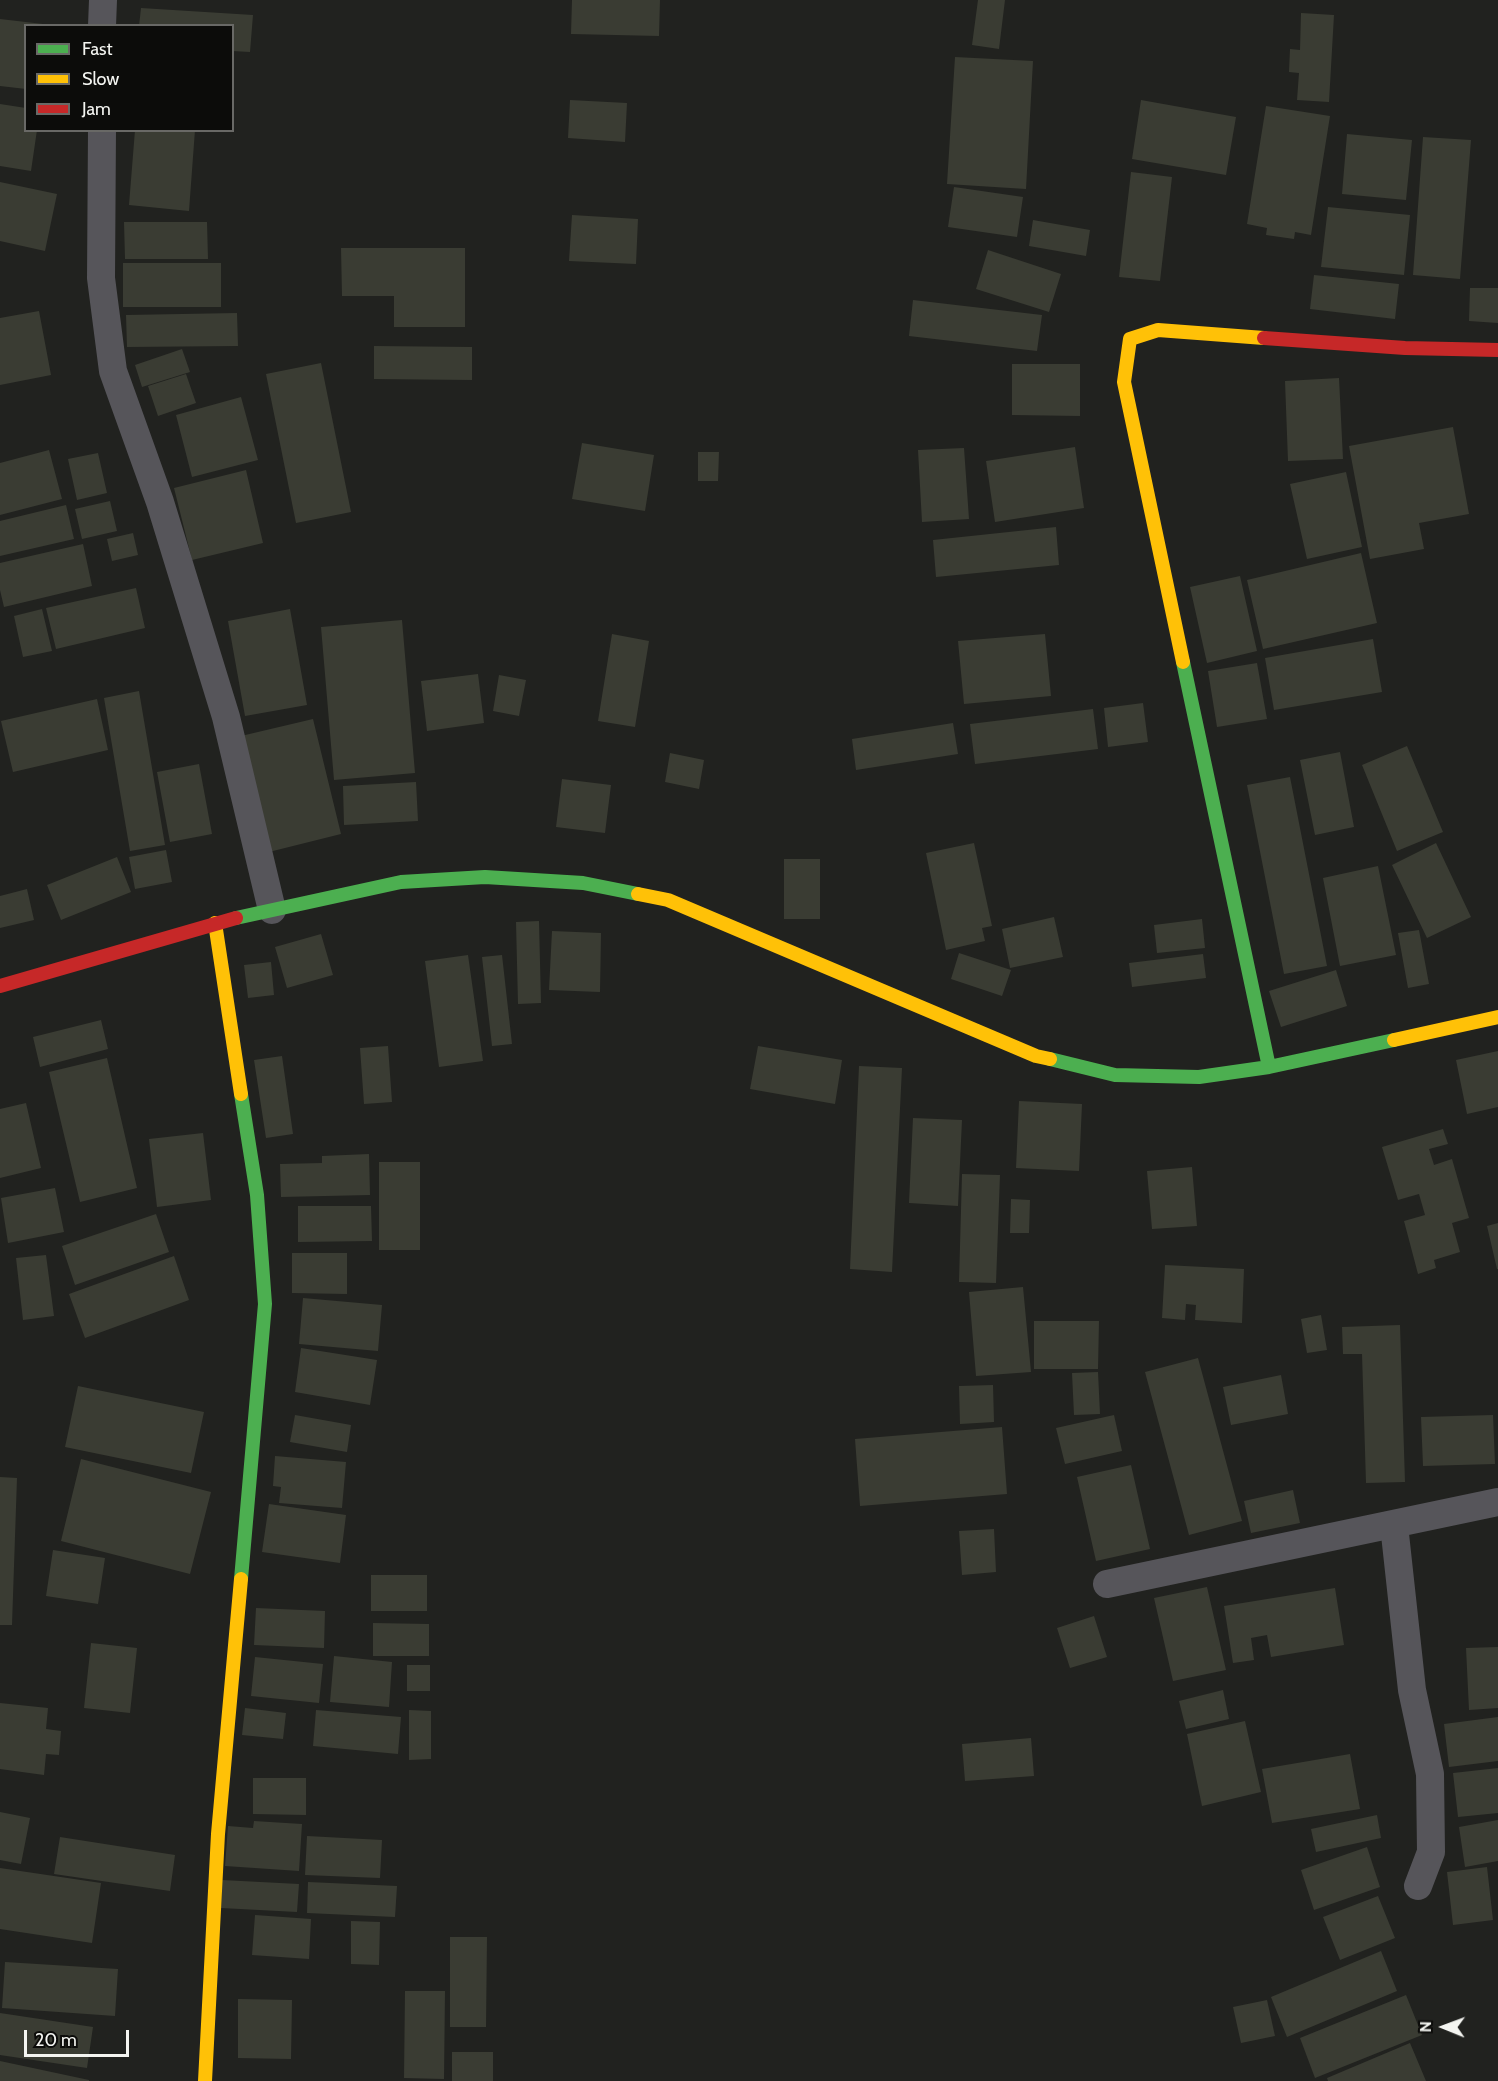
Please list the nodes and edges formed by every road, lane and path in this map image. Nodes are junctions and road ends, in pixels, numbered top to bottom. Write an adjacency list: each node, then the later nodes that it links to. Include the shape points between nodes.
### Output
1 (103, 0): 2 (street)
2 (102, 24)
3 (102, 132): 5 (street, via 101,279 113,371 160,502 226,717)
4 (1498, 350): 9 (street, via 1405,348 1158,330 1130,339 1124,382)
5 (272, 910): 6 (street); 9 (street, via 401,882 485,878 583,883 668,900 1036,1056 1115,1075 1199,1077)
6 (215, 922): 7 (street); 14 (street, via 257,1195 266,1304 218,1834)
7 (0, 986)
8 (1498, 1017): 9 (street)
9 (1269, 1067)
10 (1498, 1502): 11 (street)
11 (1394, 1525): 12 (street); 13 (street, via 1412,1690 1431,1774 1431,1852)
12 (1107, 1584)
13 (1418, 1886)
14 (205, 2081)

